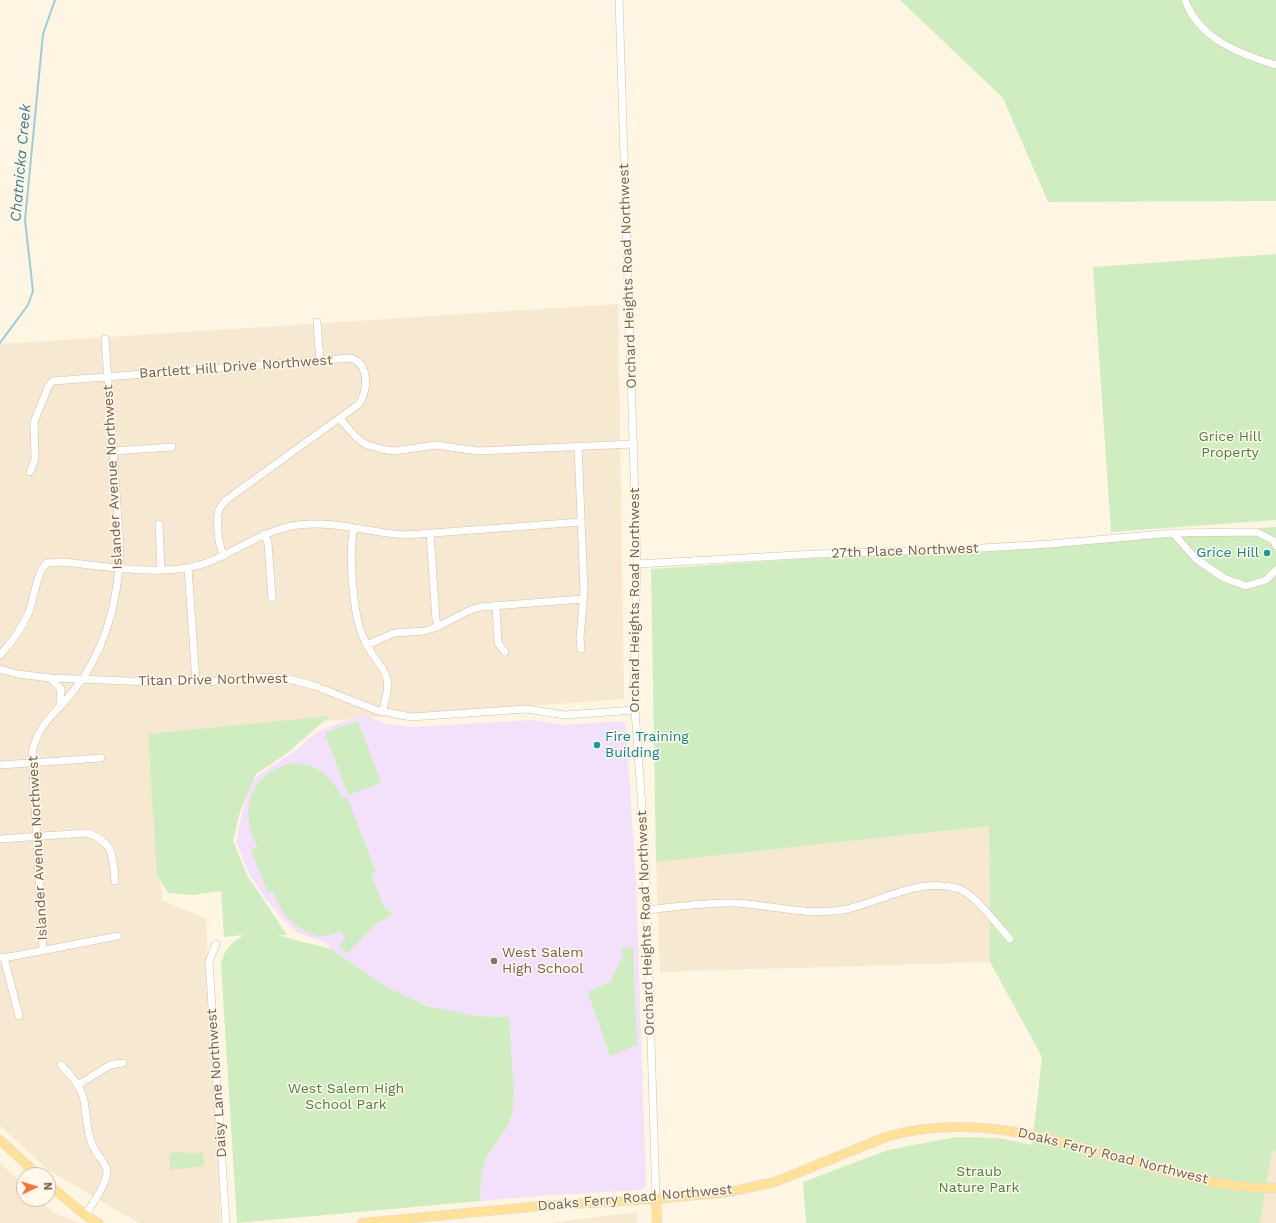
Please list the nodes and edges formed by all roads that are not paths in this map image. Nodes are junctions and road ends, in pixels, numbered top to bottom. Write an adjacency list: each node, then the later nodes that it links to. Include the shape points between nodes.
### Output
1 (619, 0): 9 (street, Orchard Heights Road Northwest)
2 (1185, 0): 3 (street, via 1194,19 1222,43 1238,52)
3 (1276, 65)
4 (317, 322): 6 (street)
5 (105, 339): 7 (street, Islander Avenue Northwest)
6 (320, 360): 7 (street, Bartlett Hill Drive Northwest); 8 (street, Bartlett Hill Drive Northwest, via 350,358 362,364 365,388 363,398)
7 (108, 376): 12 (street, Islander Avenue Northwest); 13 (street, Bartlett Hill Drive Northwest, via 58,379 49,385 34,422 35,459)
8 (340, 419): 10 (street, via 365,444 381,450 394,451 436,445 478,451); 21 (street, via 220,506 220,549)
9 (634, 444): 10 (street); 22 (street, Orchard Heights Road Northwest)
10 (578, 446): 14 (street)
11 (172, 447): 12 (street)
12 (113, 451): 23 (street, Islander Avenue Northwest)
13 (30, 472)
14 (581, 522): 19 (street); 28 (street)
15 (159, 524): 25 (street)
16 (354, 528): 18 (street, via 340,525 297,525); 19 (street, via 385,534); 31 (street, via 351,548 356,611)
17 (1173, 533): 20 (street, 27th Place Northwest, via 1257,532 1274,541); 22 (street, 27th Place Northwest, via 972,549 815,554); 26 (street, via 1196,559 1224,578 1246,586 1266,580)
18 (264, 534): 21 (street); 27 (street, via 268,543)
19 (430, 534): 30 (street, via 436,620)
20 (1276, 546)
21 (224, 556): 24 (street)
22 (638, 564): 40 (street, Orchard Heights Road Northwest)
23 (120, 567): 25 (street); 34 (street, via 47,563 40,572 34,596 21,628); 37 (street, Islander Avenue Northwest, via 116,596 106,630 93,660)
24 (188, 568): 25 (street); 38 (street)
25 (161, 570)
26 (1276, 570)
27 (272, 598)
28 (583, 599): 29 (street); 32 (street)
29 (496, 605): 30 (street, via 468,611); 33 (street, via 498,643)
30 (439, 626): 31 (street, via 425,631 394,634)
31 (367, 645): 41 (street, via 384,670 389,683)
32 (581, 649)
33 (505, 652)
34 (0, 656)
35 (0, 669): 36 (street, Titan Drive Northwest)
36 (50, 678): 37 (street, Titan Drive Northwest); 39 (street, via 61,689)
37 (81, 679): 38 (street, Titan Drive Northwest); 39 (street, Islander Avenue Northwest)
38 (196, 682): 41 (street, Titan Drive Northwest, via 285,678 315,686)
39 (60, 706): 43 (street, Islander Avenue Northwest, via 38,732)
40 (635, 710): 41 (street, Titan Drive Northwest, via 565,715 526,709 411,717); 48 (street, Orchard Heights Road Northwest)
41 (382, 712)
42 (101, 758): 43 (street)
43 (32, 762): 44 (street); 45 (street, Islander Avenue Northwest)
44 (0, 765)
45 (36, 837): 46 (street); 47 (street, via 86,833 96,836 104,841 112,854); 52 (street, Islander Avenue Northwest)
46 (0, 839)
47 (115, 881)
48 (647, 910): 50 (street, via 723,903 789,911 829,911 862,905 912,888 939,885 964,890 972,896); 62 (street, Orchard Heights Road Northwest)
49 (118, 936): 52 (street)
50 (1010, 939)
51 (216, 944): 65 (street, Daisy Lane Northwest, via 210,961)
52 (43, 950): 53 (street)
53 (2, 957): 54 (street)
54 (19, 1016)
55 (123, 1063): 57 (street, via 110,1065)
56 (61, 1065): 57 (street)
57 (78, 1085): 63 (street, via 85,1105 93,1148 107,1170 106,1177)
58 (0, 1140): 59 (main road)
59 (29, 1167)
60 (1276, 1188): 62 (main road, Doaks Ferry Road Northwest, via 1248,1188 1196,1179 1067,1142 1016,1131 951,1127 918,1130 886,1137 766,1184 729,1192)
61 (56, 1191): 63 (main road)
62 (656, 1199): 66 (main road, Doaks Ferry Road Northwest, via 541,1206); 67 (main road, Orchard Heights Road Northwest)
63 (85, 1215): 64 (main road)
64 (98, 1223)
65 (226, 1223)
66 (362, 1223)
67 (657, 1223)

